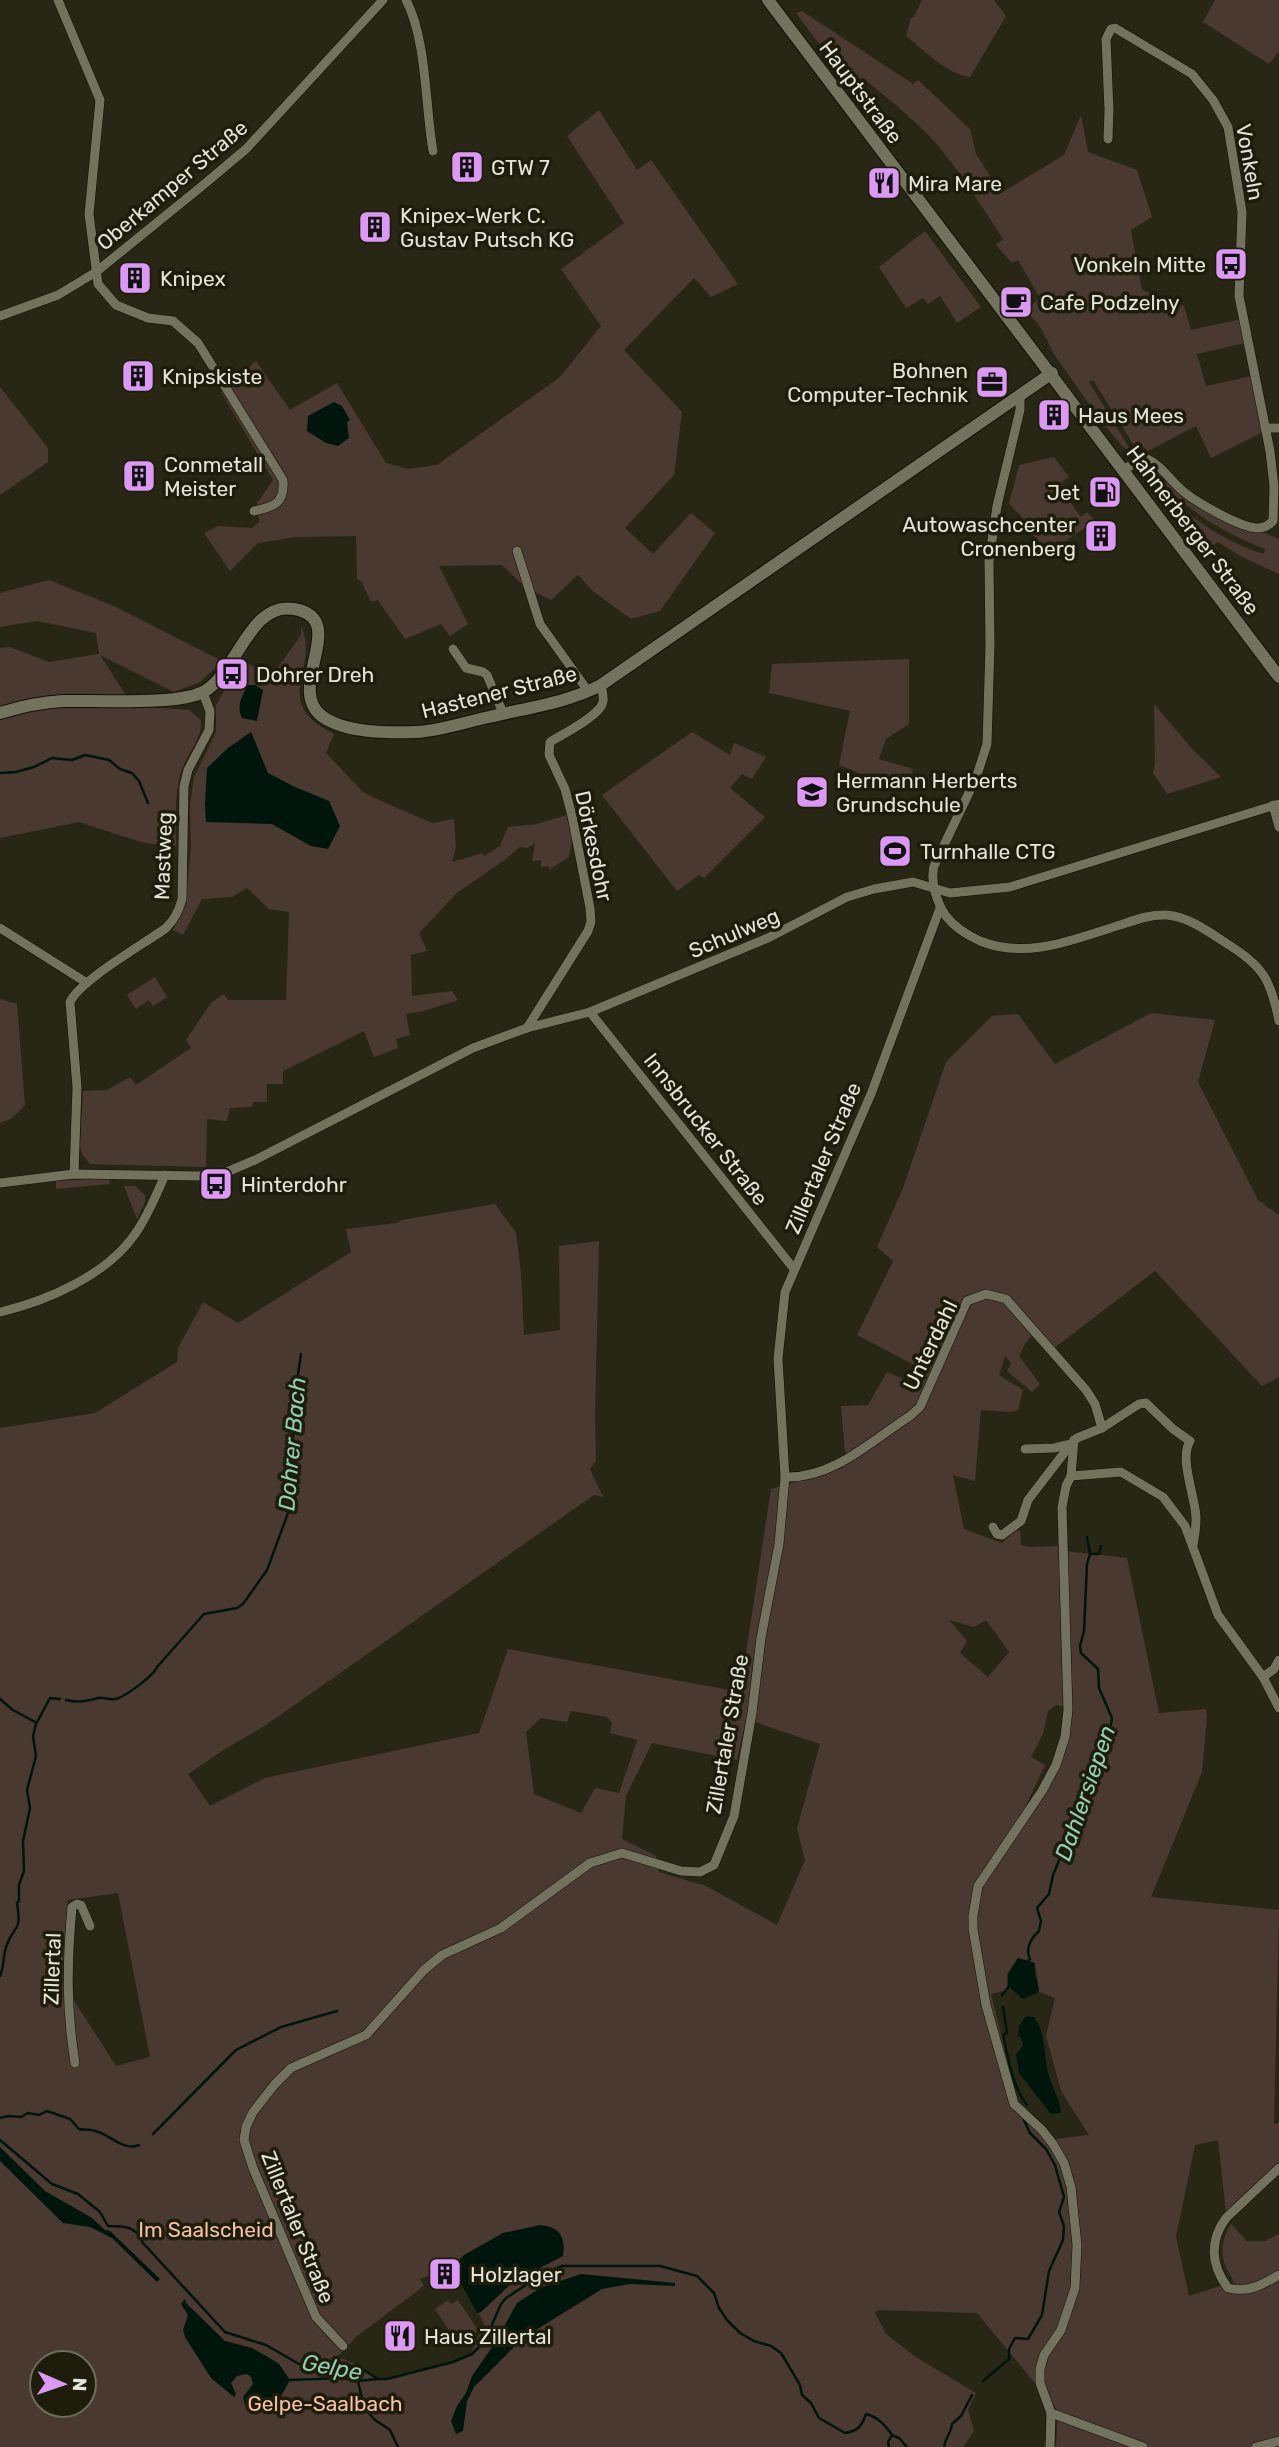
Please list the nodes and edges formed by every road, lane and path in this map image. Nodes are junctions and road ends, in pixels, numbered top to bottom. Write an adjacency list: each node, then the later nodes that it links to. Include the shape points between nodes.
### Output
1 (58, 0): 7 (street, via 100,100 89,214)
2 (383, 0): 7 (street, Oberkamper Straße, via 246,149)
3 (406, 0): 6 (street, via 420,54)
4 (768, 0): 9 (main road, Hauptstraße)
5 (1108, 139): 11 (street, Vonkeln, via 1106,39 1115,28 1192,74 1224,117 1242,212 1239,296)
6 (433, 151)
7 (96, 272): 8 (street, Oberkamper Straße, via 58,295); 14 (street, Oberkamper Straße, via 98,284 116,305 148,318 173,321 204,350 283,480 281,499 270,508)
8 (0, 316)
9 (1052, 373): 10 (main road, Hastener Straße); 13 (main road, Hahnerberger Straße)
10 (1020, 394): 18 (main road, Hastener Straße); 25 (street, via 988,568 987,744 934,866)
11 (1265, 428): 12 (street); 13 (street, Vonkeln, via 1275,503 1268,526 1250,527 1196,500 1154,462 1141,460)
12 (1279, 428)
13 (1123, 469): 17 (main road, Hahnerberger Straße)
14 (254, 511)
15 (517, 551): 19 (street, via 540,624)
16 (453, 649): 22 (street, via 466,668 487,675)
17 (1279, 677)
18 (601, 685): 19 (main road, Hastener Straße); 31 (street, Dörkesdohr, via 599,709 548,747 572,816 591,922)
19 (589, 691): 22 (main road, Hastener Straße)
20 (203, 693): 21 (main road, via 146,701 60,701); 22 (main road, Hastener Straße, via 225,672 266,615 289,608 305,611 317,626 309,695 320,714 336,725 418,732); 28 (street, Mastweg, via 211,721 184,786 179,909 166,928)
21 (0, 713)
22 (503, 713)
23 (1276, 804): 24 (street); 25 (street, Schulweg, via 1010,887 950,893)
24 (1279, 827)
25 (936, 890): 26 (street); 29 (street, Schulweg, via 913,882 847,897 768,938)
26 (940, 908): 30 (street, via 962,932 1009,949 1052,946 1157,915 1182,918 1258,965 1270,985); 35 (street, Zillertaler Straße, via 871,1094)
27 (0, 928): 28 (street)
28 (87, 983): 32 (street, Mastweg, via 70,1002 77,1087)
29 (590, 1012): 31 (street, Schulweg); 35 (street, Innsbrucker Straße)
30 (1279, 1021)
31 (527, 1028): 33 (street, Schulweg, via 473,1048 222,1174)
32 (74, 1174): 33 (street); 34 (street)
33 (165, 1175): 36 (street, via 134,1236 112,1258 49,1298)
34 (0, 1183)
35 (794, 1269): 41 (street, Zillertaler Straße, via 785,1292 778,1359)
36 (0, 1312)
37 (1102, 1428): 38 (street); 41 (street, Unterdahl, via 1096,1404 1086,1390 1006,1299 986,1294 967,1301 920,1407 829,1469 812,1476); 43 (street, via 1143,1402 1190,1441 1185,1457 1196,1516)
38 (1072, 1442): 39 (street); 40 (street); 42 (street, via 1028,1500 1018,1525 1002,1535)
39 (1025, 1449)
40 (1071, 1476): 43 (street, via 1121,1472 1137,1480 1171,1505); 52 (street, via 1062,1507 1065,1737 1042,1791 978,1886 973,1916 986,2005 1014,2104 1053,2144 1071,2188 1077,2245 1075,2288 1061,2330 1040,2369)
41 (785, 1477): 51 (street, Zillertaler Straße, via 779,1544 734,1815 714,1865 700,1872 681,1871 622,1853 590,1863 501,1928 442,1955 366,2035 291,2068 253,2112 244,2140 253,2168 316,2317)
42 (993, 1527)
43 (1193, 1545): 45 (street, via 1218,1615)
44 (1279, 1660): 45 (street)
45 (1263, 1677): 46 (street)
46 (1279, 1708)
47 (90, 1926): 48 (street, Zillertal, via 81,1905 72,1907 67,2011)
48 (75, 2063)
49 (1279, 2168): 50 (street, via 1226,2218 1213,2248 1216,2269 1228,2288 1246,2291)
50 (1279, 2275)
51 (343, 2346)
52 (1051, 2413): 54 (street); 55 (street)
53 (1279, 2441): 56 (street)
54 (1050, 2447)
55 (1143, 2447)
56 (1256, 2447)

